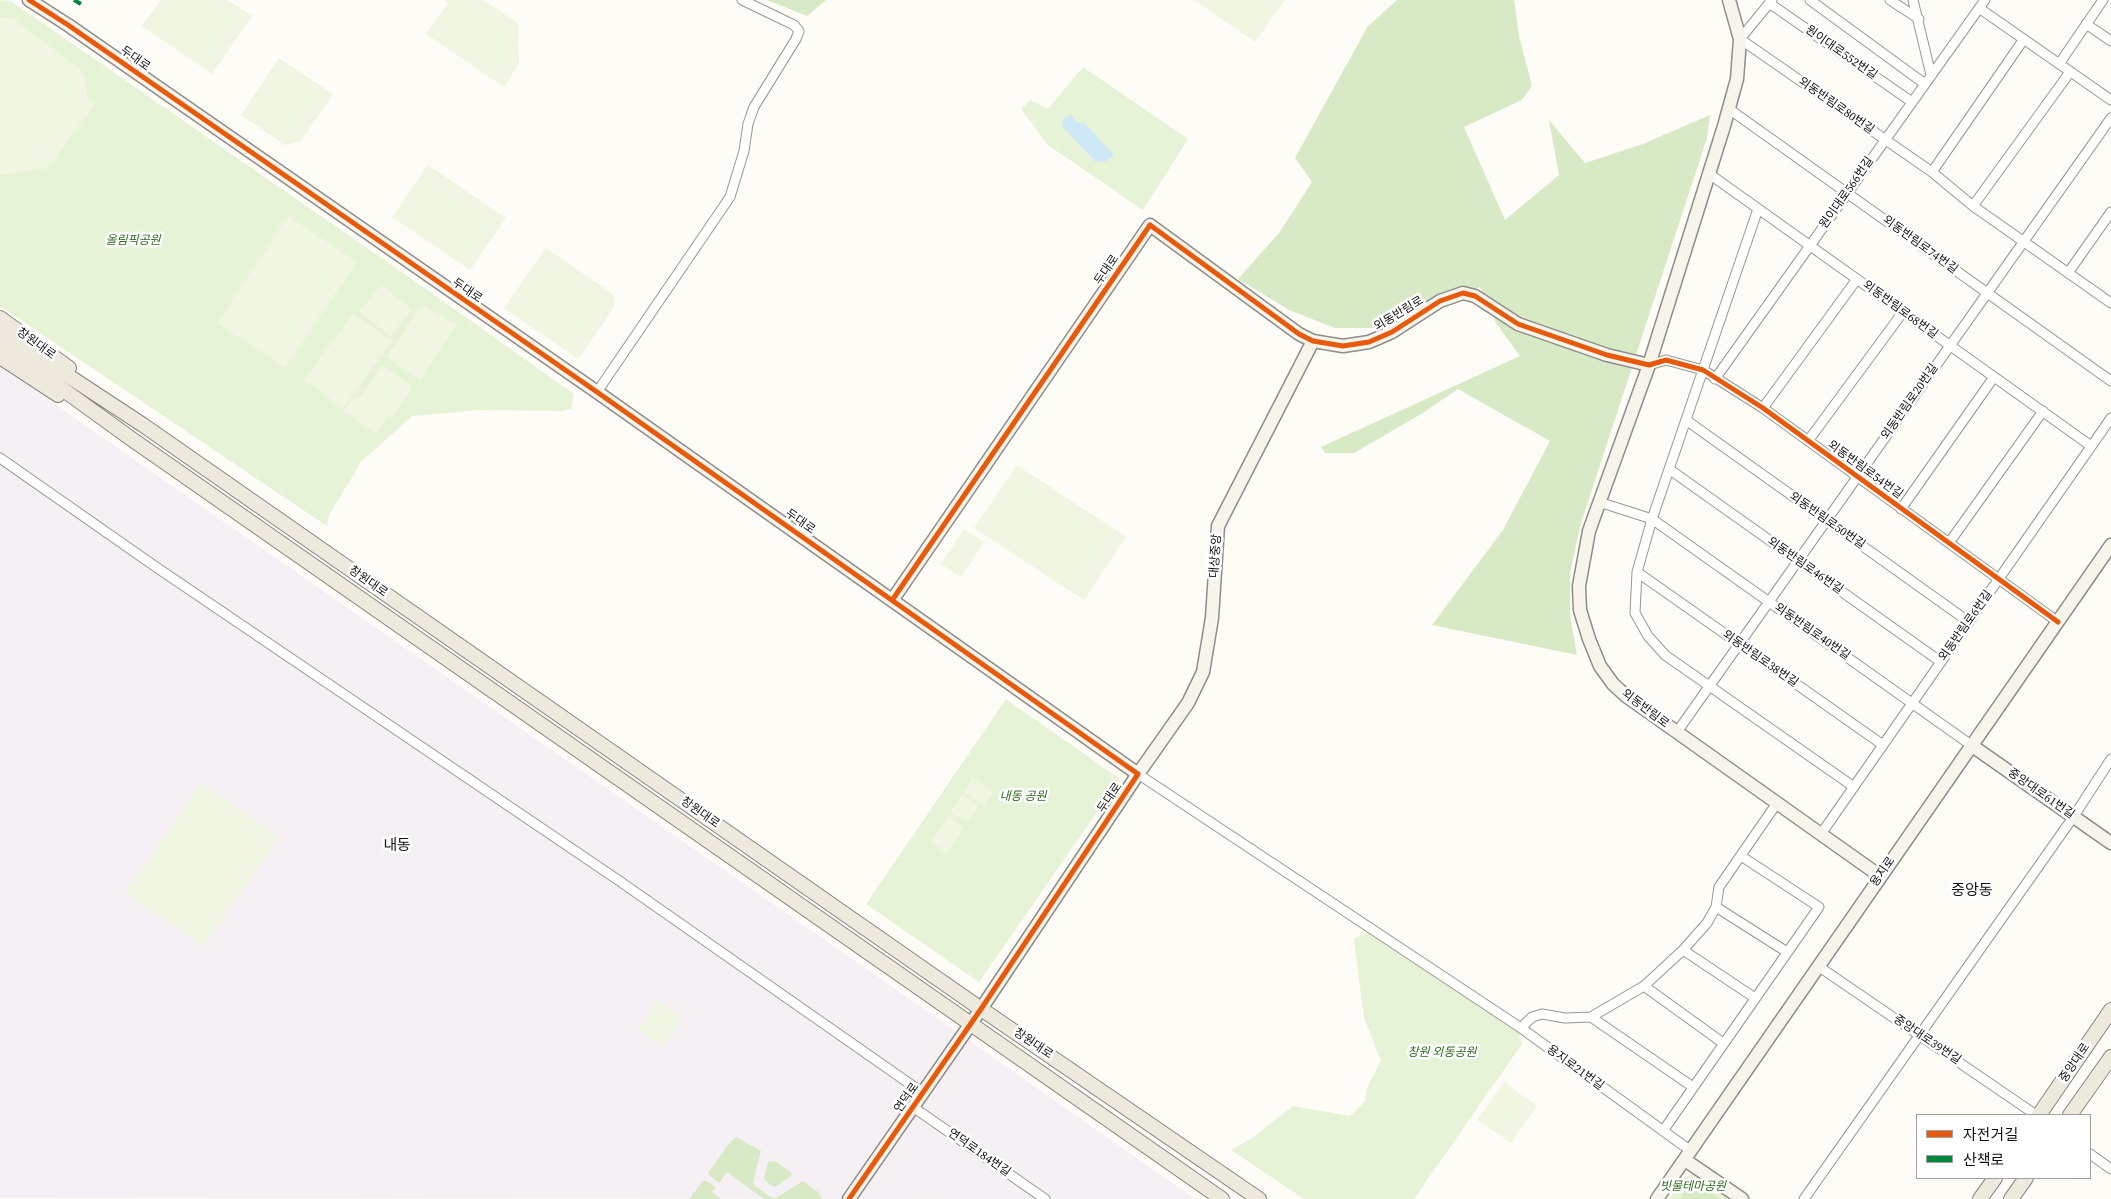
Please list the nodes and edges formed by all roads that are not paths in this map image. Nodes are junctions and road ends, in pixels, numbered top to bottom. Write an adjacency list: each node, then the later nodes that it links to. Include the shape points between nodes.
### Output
1 (29, 0): 50 (street, 두대로)
2 (742, 0): 50 (street, via 794,24 799,30 796,39 754,107 730,197)
3 (1729, 0): 13 (street, 외동반림로)
4 (1810, 0): 19 (street, 원이대로552번길)
5 (1890, 0): 11 (street)
6 (1913, 0): 11 (street)
7 (1985, 0): 10 (street, 원이대로566번길)
8 (2103, 0): 12 (street)
9 (1771, 2): 13 (street, 원이대로552번길); 21 (street, 원이대로552번길)
10 (1979, 8): 14 (street); 18 (street, 원이대로566번길)
11 (1919, 19): 18 (street)
12 (2086, 24): 15 (street); 16 (street)
13 (1740, 39): 22 (street, 외동반림로, via 1737,79); 24 (street, 외동반림로80번길)
14 (2024, 39): 16 (street); 25 (street)
15 (2111, 41)
16 (2059, 64): 17 (street)
17 (2070, 72): 20 (street); 28 (street)
18 (1932, 74): 19 (street, 원이대로566번길)
19 (1925, 84): 21 (street, 원이대로566번길)
20 (2111, 100)
21 (1912, 102): 24 (street, 원이대로566번길)
22 (1729, 109): 26 (street, 외동반림로); 27 (street, 외동반림로74번길)
23 (2111, 118): 32 (street, 외동반림로20번길)
24 (1884, 140): 25 (street, 외동반림로80번길); 27 (street, 원이대로566번길)
25 (1932, 172): 28 (street, 외동반림로80번길)
26 (1708, 173): 29 (street, 외동반림로68번길); 45 (street, 외동반림로)
27 (1848, 193): 33 (street, 원이대로566번길); 36 (street, 외동반림로74번길)
28 (1973, 206): 32 (street, 외동반림로80번길)
29 (1758, 209): 33 (street, 외동반림로68번길); 46 (street)
30 (2111, 212): 34 (street)
31 (1150, 225): 41 (street, 외동반림로); 71 (street, 두대로)
32 (2023, 242): 34 (street, 외동반림로80번길); 36 (street, 외동반림로20번길)
33 (1811, 246): 35 (street, 외동반림로68번길); 48 (street, 원이대로566번길)
34 (2068, 273): 37 (street, 외동반림로80번길)
35 (1857, 279): 38 (street, 외동반림로68번길); 51 (street)
36 (1987, 293): 43 (street, 외동반림로20번길); 49 (street, 외동반림로74번길)
37 (2111, 303)
38 (1903, 312): 43 (street, 외동반림로68번길); 57 (street, 외동반림로54번길)
39 (0, 318): 55 (main road, 창원대로)
40 (0, 331): 55 (main road, 창원대로)
41 (1313, 341): 45 (street, 외동반림로, via 1343,346 1369,342 1392,332 1440,301 1463,293 1475,296 1518,324); 83 (street, 대상중앙, via 1218,526 1212,618 1203,672 1188,703)
42 (0, 344): 56 (main road, 창원대로)
43 (1950, 346): 47 (street, 외동반림로68번길); 61 (street, 외동반림로20번길)
44 (0, 357): 56 (main road, 창원대로)
45 (1649, 365): 46 (street, 외동반림로54번길, via 1666,360); 62 (street, 외동반림로)
46 (1703, 370): 48 (street, 외동반림로54번길); 54 (street)
47 (1994, 377): 52 (street, 외동반림로68번길); 63 (street, 외동반림로54번길)
48 (1715, 379): 51 (street, 외동반림로54번길)
49 (2111, 381)
50 (597, 392): 71 (street, 두대로)
51 (1763, 408): 57 (street, 외동반림로54번길)
52 (2043, 412): 58 (street, 외동반림로68번길); 66 (street)
53 (2111, 418): 58 (street, 외동반림로6번길)
54 (1686, 420): 60 (street); 65 (street, 외동반림로50번길)
55 (143, 425): 97 (main road, 창원대로)
56 (132, 440): 100 (main road, 창원대로)
57 (1808, 441): 61 (street, 외동반림로54번길)
58 (2091, 446): 70 (street, 외동반림로6번길)
59 (0, 458): 106 (street, via 618,880)
60 (1669, 469): 64 (street); 68 (street, 외동반림로46번길)
61 (1857, 476): 63 (street, 외동반림로54번길); 65 (street, 외동반림로20번길)
62 (1599, 502): 64 (street, 외동반림로40번길); 79 (street, 외동반림로, via 1589,531 1579,586 1580,610 1589,639 1600,666 1613,684)
63 (1901, 509): 66 (street, 외동반림로54번길)
64 (1652, 519): 69 (street); 72 (street, 외동반림로40번길)
65 (1826, 520): 68 (street, 외동반림로20번길); 73 (street, 외동반림로50번길)
66 (1949, 543): 70 (street, 외동반림로54번길)
67 (2111, 545): 74 (street, 용지로)
68 (1798, 561): 72 (street, 외동반림로20번길); 76 (street, 외동반림로46번길)
69 (1637, 572): 75 (street, 외동반림로38번길); 77 (street, via 1635,613 1648,636 1665,655)
70 (1999, 579): 73 (street, 외동반림로6번길); 74 (street, 외동반림로54번길)
71 (893, 600): 83 (street, 두대로)
72 (1769, 602): 75 (street, 외동반림로20번길); 78 (street, 외동반림로40번길)
73 (1969, 622): 76 (street, 외동반림로6번길)
74 (2058, 622): 81 (street, 용지로)
75 (1739, 644): 77 (street, 외동반림로20번길); 80 (street, 외동반림로38번길)
76 (1941, 662): 78 (street, 외동반림로6번길)
77 (1709, 686): 79 (street, 외동반림로20번길); 84 (street)
78 (1912, 703): 80 (street, 외동반림로6번길); 81 (street, 외동반림로40번길)
79 (1676, 732): 85 (street, 외동반림로)
80 (1883, 745): 84 (street, 외동반림로6번길)
81 (1971, 745): 86 (street, 중앙대로61번길); 90 (street, 용지로)
82 (2111, 760): 86 (street)
83 (1138, 774): 97 (street, 두대로); 101 (street, 용지로21번길)
84 (1854, 787): 87 (street, 외동반림로6번길)
85 (1777, 803): 87 (street, 외동반림로); 89 (street)
86 (2074, 816): 88 (street, 중앙대로61번길); 102 (street)
87 (1821, 834): 90 (street, 외동반림로)
88 (2111, 843)
89 (1741, 856): 91 (street, via 1719,887); 93 (street, via 1819,906)
90 (1880, 876): 94 (street, 용지로)
91 (1716, 906): 92 (street, via 1706,924); 93 (street)
92 (1683, 950): 95 (street); 96 (street)
93 (1787, 952): 96 (street)
94 (1818, 966): 102 (street, 중앙대로39번길); 113 (street, 용지로)
95 (1644, 986): 99 (street); 103 (street)
96 (1755, 998): 103 (street)
97 (982, 1009): 100 (street, 연덕로); 120 (main road, 창원대로)
98 (2111, 1010): 109 (main road, 중앙대로)
99 (1591, 1017): 101 (street, via 1566,1018 1542,1014 1532,1017); 105 (street)
100 (970, 1025): 106 (street, 연덕로); 119 (main road, 창원대로)
101 (1521, 1028): 111 (street, 용지로21번길)
102 (1920, 1035): 108 (street, 중앙대로39번길); 123 (street)
103 (1724, 1043): 105 (street)
104 (2111, 1057): 110 (main road, 중앙대로)
105 (1693, 1087): 111 (street)
106 (923, 1093): 107 (street, 연덕로)
107 (913, 1108): 117 (street, 연덕로); 118 (street, 연덕로184번길)
108 (2037, 1114)
109 (2039, 1114)
110 (2071, 1114)
111 (1663, 1131): 113 (street, 용지로21번길)
112 (2091, 1155): 114 (street)
113 (1688, 1156): 121 (street, 용지로); 122 (street)
114 (2111, 1169)
115 (1994, 1179): 124 (main road)
116 (2025, 1179): 125 (main road)
117 (849, 1199)
118 (1044, 1199)
119 (1222, 1199)
120 (1259, 1199)
121 (1657, 1199)
122 (1742, 1199)
123 (1804, 1199)
124 (1980, 1199)
125 (2011, 1199)

